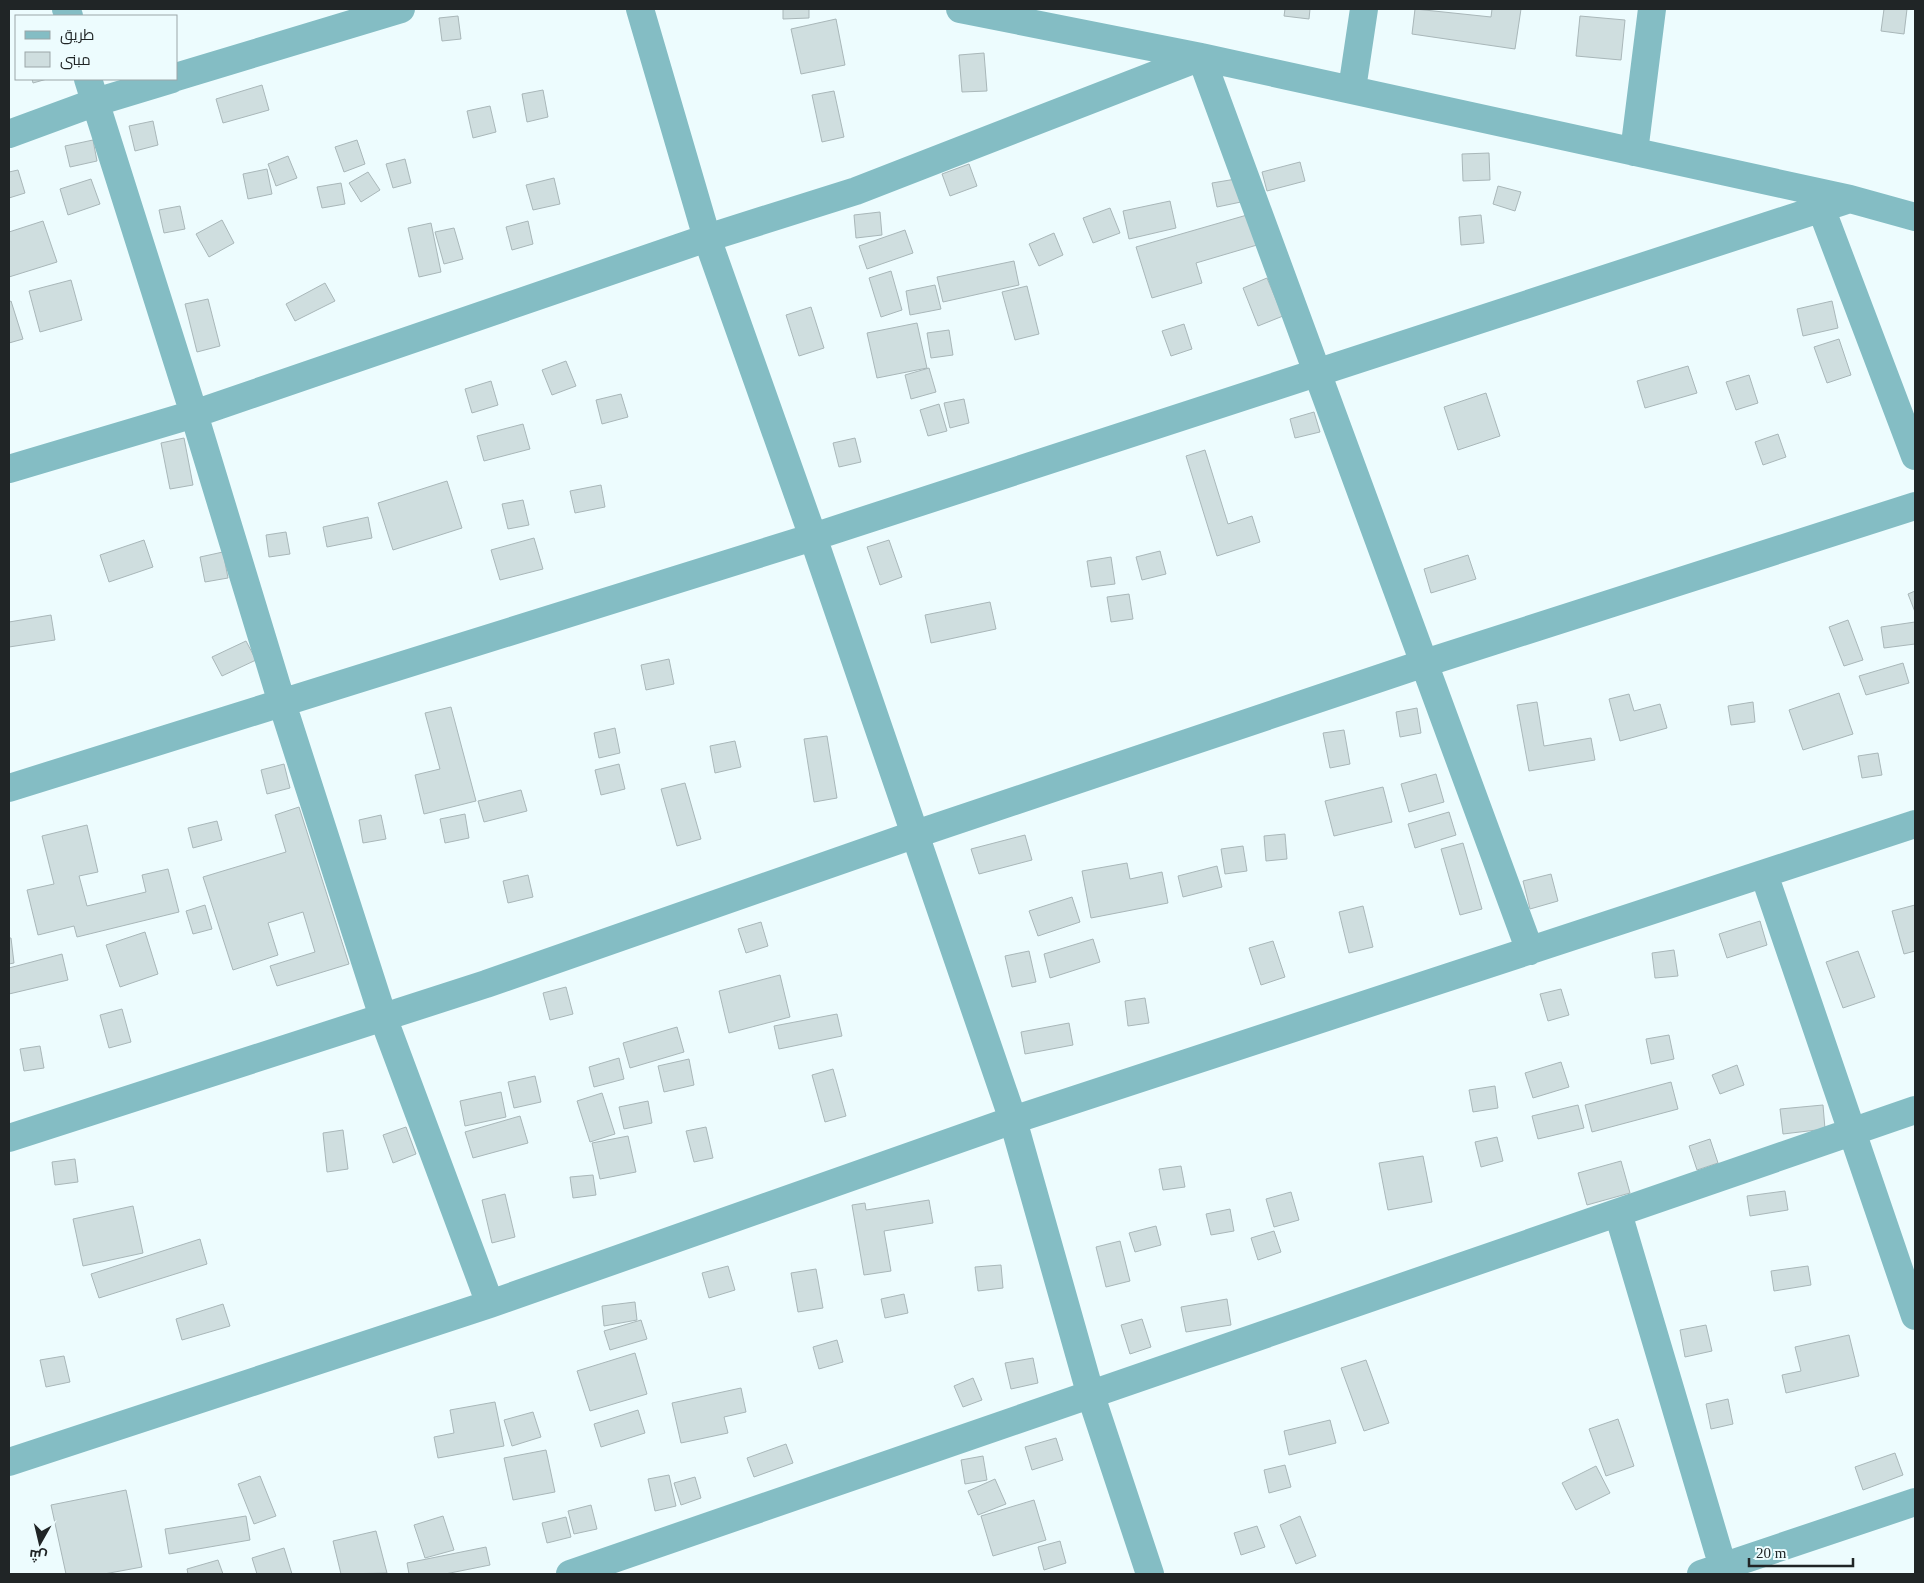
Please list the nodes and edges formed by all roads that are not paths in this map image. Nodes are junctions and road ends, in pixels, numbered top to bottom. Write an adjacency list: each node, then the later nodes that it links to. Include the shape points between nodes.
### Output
1 (401, 9): 7 (street)
2 (640, 9): 16 (street)
3 (960, 9): 6 (street)
4 (1364, 9): 9 (street)
5 (1652, 9): 12 (street)
6 (1201, 57): 9 (street); 16 (street, via 856,192); 17 (street)
7 (178, 76)
8 (165, 80): 10 (street)
9 (1352, 89): 12 (street)
10 (92, 90): 11 (street); 18 (street)
11 (9, 134)
12 (1634, 152): 13 (street)
13 (1850, 199): 14 (street); 15 (street)
14 (1821, 208): 17 (street); 19 (street)
15 (1915, 217)
16 (708, 238): 18 (street); 22 (street)
17 (1317, 373): 22 (street); 23 (street)
18 (194, 414): 20 (street); 24 (street)
19 (1915, 456)
20 (9, 469)
21 (1915, 506): 23 (street)
22 (813, 537): 24 (street); 27 (street)
23 (1424, 663): 27 (street); 29 (street)
24 (282, 703): 25 (street); 30 (street)
25 (9, 788)
26 (1915, 824): 28 (street)
27 (916, 834): 30 (street); 32 (street)
28 (1764, 874): 29 (street); 33 (street)
29 (1530, 951): 32 (street)
30 (383, 1017): 34 (street); 36 (street)
31 (1915, 1110): 33 (street)
32 (1013, 1120): 36 (street); 38 (street)
33 (1852, 1132): 35 (street); 37 (street)
34 (9, 1138)
35 (1618, 1213): 38 (street); 41 (street)
36 (490, 1304): 39 (street)
37 (1915, 1316)
38 (1091, 1396): 42 (street); 43 (street)
39 (9, 1462)
40 (1915, 1502): 41 (street)
41 (1716, 1572)
42 (570, 1574)
43 (1150, 1574)

